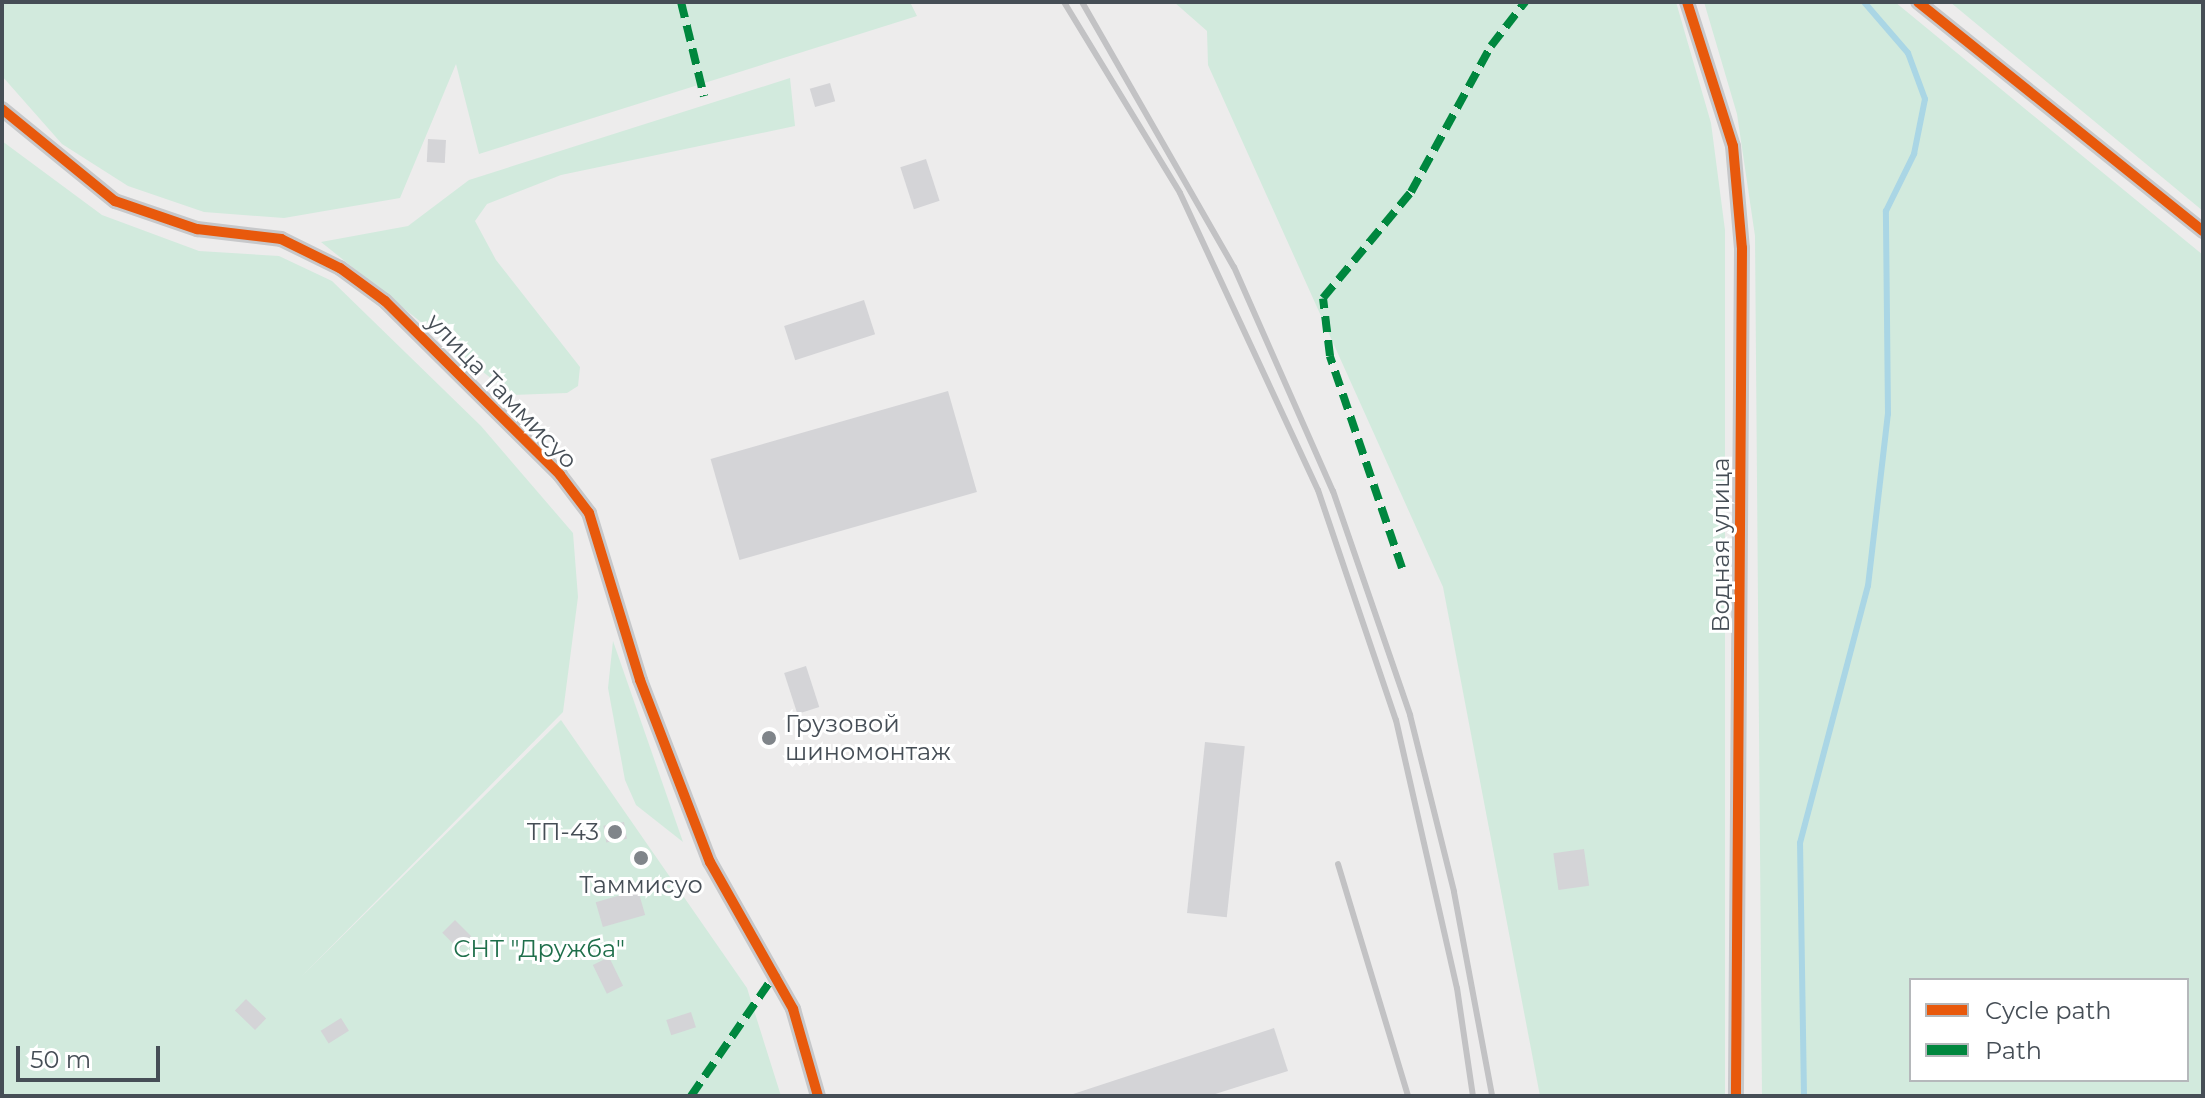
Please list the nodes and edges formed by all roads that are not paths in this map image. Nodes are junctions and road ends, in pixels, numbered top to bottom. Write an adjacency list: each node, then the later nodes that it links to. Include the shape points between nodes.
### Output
1 (1687, 2): 6 (street, Водная улица, via 1733,146 1742,248)
2 (1918, 2): 4 (street)
3 (2, 109): 5 (street, улица Таммисуо, via 115,201 197,229 281,239 340,268 395,311 560,475 589,513 640,680 710,862 782,985)
4 (2203, 231)
5 (818, 1096)
6 (1736, 1096)

